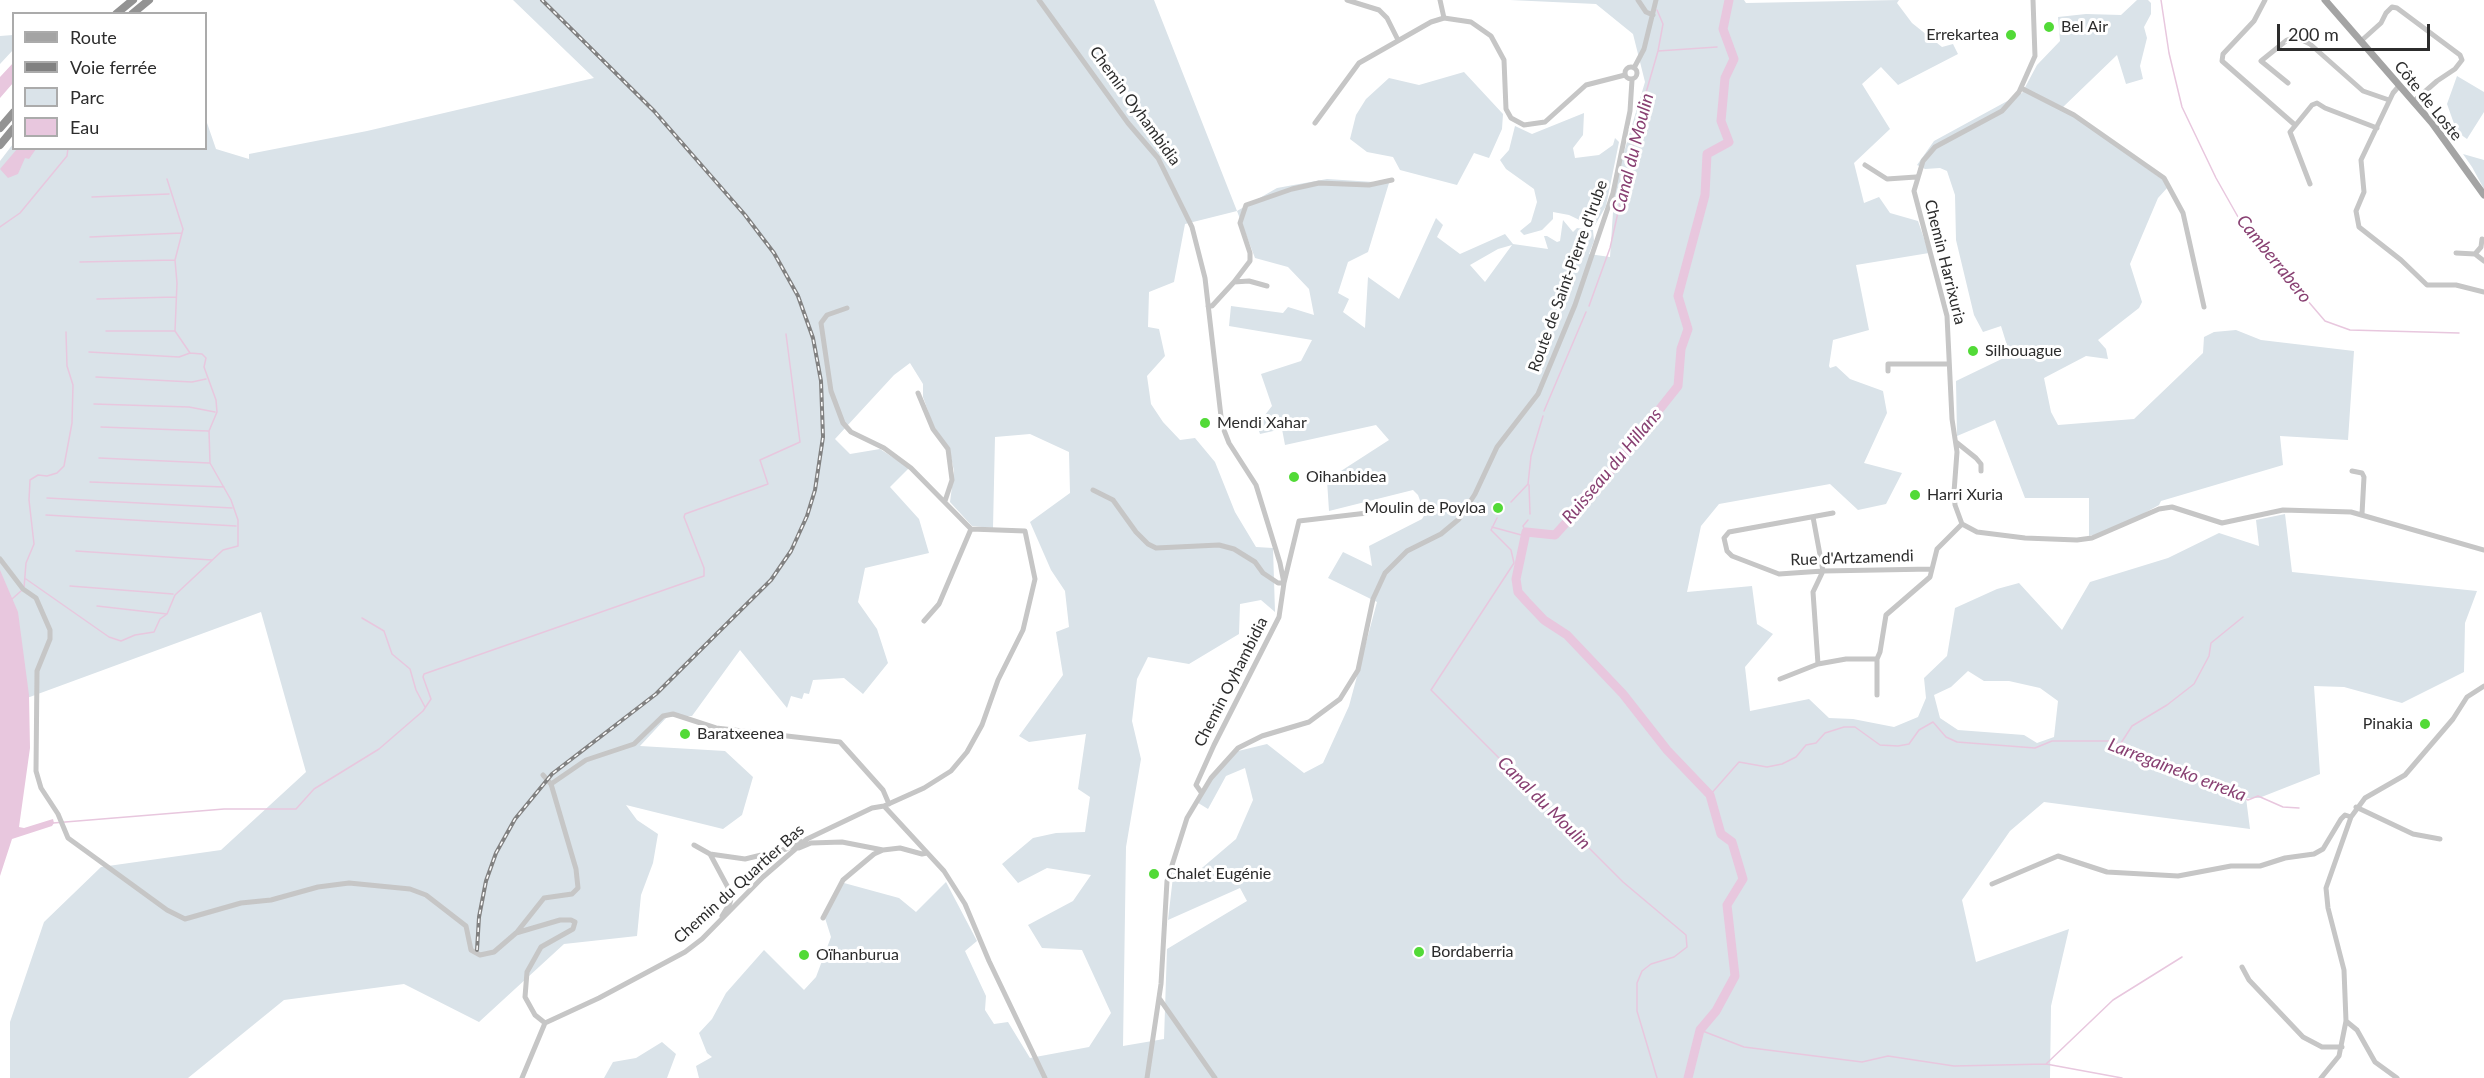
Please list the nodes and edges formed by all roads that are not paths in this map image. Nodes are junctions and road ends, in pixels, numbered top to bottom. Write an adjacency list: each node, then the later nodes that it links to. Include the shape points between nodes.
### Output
1 (133, 0): 11 (highway)
2 (149, 0): 12 (highway)
3 (1039, 0): 44 (street, Chemin Oyhambidia, via 1167,171 1196,238)
4 (1347, 0): 15 (street, via 1379,10)
5 (1440, 0): 14 (street)
6 (1638, 0): 13 (street)
7 (2033, 0): 22 (street, via 2035,56)
8 (2265, 0): 27 (street, via 2254,21 2223,54 2222,61)
9 (1655, 1): 13 (street, Route de Saint-Pierre d'Irube)
10 (2329, 2): 16 (main road, Côte de Loste)
11 (118, 12)
12 (134, 12)
13 (1653, 15): 17 (street, Route de Saint-Pierre d'Irube, via 1644,50)
14 (1444, 18): 15 (street); 18 (street, via 1472,22 1496,44 1504,60 1506,109 1517,123 1531,126 1545,122 1586,85)
15 (1398, 40): 26 (street, via 1354,68)
16 (2361, 41): 21 (main road, Côte de Loste); 24 (street, via 2386,13 2397,8 2462,58 2455,69)
17 (1634, 68): 18 (street, Route de Saint-Pierre d'Irube, via 1628,68); 19 (street, Route de Saint-Pierre d'Irube, via 1637,75)
18 (1625, 75): 19 (street)
19 (1632, 80): 74 (street, Route de Saint-Pierre d'Irube, via 1630,111 1613,193 1575,305 1538,394 1497,447 1459,519 1441,534 1407,551 1385,573 1373,599 1358,670 1340,699 1309,722 1239,747)
20 (2288, 83): 23 (street, via 2262,61 2296,37 2310,44 2363,92)
21 (2399, 86): 23 (street); 24 (main road, Côte de Loste)
22 (2021, 88): 33 (street, via 2002,111 1935,147); 45 (street, via 2074,115 2164,178 2183,213)
23 (2389, 100): 29 (street)
24 (2413, 102): 36 (main road, Côte de Loste)
25 (12, 114): 28 (highway)
26 (1315, 123)
27 (2295, 125): 29 (street, via 2317,103); 35 (street, via 2290,135)
28 (0, 128)
29 (2377, 128): 43 (street, via 2361,159 2364,192 2356,212 2359,227 2427,285 2456,285)
30 (12, 130): 31 (highway)
31 (0, 145)
32 (1865, 165): 33 (street, via 1887,179)
33 (1916, 177): 47 (street, Chemin Harrixuria, via 1915,204 1947,316)
34 (1392, 180): 41 (street, via 1368,185 1319,183 1246,205 1240,222 1250,261)
35 (2310, 184)
36 (2484, 195)
37 (2482, 239): 39 (street)
38 (2456, 253): 39 (street)
39 (2475, 254): 40 (street)
40 (2484, 261)
41 (1234, 282): 42 (street); 44 (street)
42 (1267, 286)
43 (2484, 291)
44 (1208, 306): 65 (street, Chemin Oyhambidia, via 1222,424 1229,443 1256,485)
45 (2204, 307)
46 (847, 308): 54 (street, via 821,320 837,413 851,432 884,448)
47 (1948, 364): 48 (street, via 1888,364); 50 (street, Chemin Harrixuria)
48 (1888, 371)
49 (918, 393): 54 (street, via 933,429 948,449 952,480)
50 (1956, 442): 51 (street, via 1976,458); 59 (street, Chemin Harrixuria, via 1954,492)
51 (1981, 471)
52 (2352, 471): 57 (street, via 2364,477)
53 (1093, 490): 65 (street, via 1108,495 1136,532 1156,548 1219,545 1234,549 1255,562 1263,573)
54 (945, 501): 60 (street)
55 (1367, 513): 65 (street, via 1299,521)
56 (1833, 513): 58 (street, Rue d'Artzamendi)
57 (2362, 514): 59 (street, via 2283,510 2222,523 2172,507 2078,540 1977,532); 61 (street)
58 (1813, 517): 64 (street); 64 (street, Rue d'Artzamendi, via 1729,532 1725,535 1726,545 1731,556 1772,573)
59 (1962, 524): 63 (street, via 1937,549)
60 (971, 529): 66 (street, via 939,604); 75 (street, Chemin du Quartier Bas, via 1021,529 1027,534 1034,588 1023,630 998,680 982,725 960,761 932,783)
61 (2484, 550)
62 (0, 559): 88 (street, via 23,589 36,597 50,630 36,671 36,771 41,788 58,814 64,833 167,910 185,919 318,887 356,884 410,889 426,895 466,926 471,950 480,955 494,952)
63 (1932, 569): 64 (street, Rue d'Artzamendi); 67 (street, via 1926,581 1886,615)
64 (1823, 571): 68 (street, via 1813,592)
65 (1284, 583): 74 (street, Chemin Oyhambidia, via 1279,617 1196,785)
66 (924, 621)
67 (1877, 659): 68 (street); 71 (street)
68 (1818, 664): 69 (street)
69 (1780, 679)
70 (2484, 686): 76 (street, via 2467,697 2404,775 2374,791)
71 (1877, 695)
72 (543, 775): 73 (street)
73 (551, 784): 75 (street, via 586,760 634,744 663,716 673,714 716,728 840,742 883,790); 88 (street, via 578,888 572,894 544,898)
74 (1201, 792): 90 (street, Route de Saint-Pierre d'Irube, via 1176,847 1167,881)
75 (887, 805): 78 (street, Chemin du Quartier Bas, via 872,808); 83 (street)
76 (2356, 807): 77 (street); 79 (street, via 2413,834)
77 (2351, 817): 85 (street, via 2345,815 2323,849 2314,854 2260,867 2231,866 2178,876 2107,872 2058,856); 91 (street, via 2326,888 2344,970)
78 (807, 839): 82 (street, Chemin du Quartier Bas); 84 (street, via 759,857)
79 (2440, 839)
80 (694, 845): 84 (street)
81 (883, 850): 82 (street, via 858,843 819,842); 83 (street, via 900,848); 86 (street, via 843,880)
82 (792, 851): 87 (street, Chemin du Quartier Bas)
83 (927, 853): 95 (street, via 944,871 972,917)
84 (710, 854): 87 (street, via 732,895)
85 (1992, 884)
86 (823, 918)
87 (716, 925): 92 (street, Chemin du Quartier Bas, via 693,946 661,966)
88 (516, 933): 92 (street, via 560,920 574,922 573,929 541,947 527,972 525,997)
89 (2242, 967): 93 (street, via 2249,980 2303,1037 2322,1047)
90 (1159, 998): 96 (street, Route de Saint-Pierre d'Irube); 97 (street)
91 (2346, 1021): 93 (street); 99 (street, via 2357,1030 2375,1062)
92 (545, 1023): 94 (street)
93 (2342, 1047): 98 (street)
94 (522, 1078)
95 (1045, 1078)
96 (1147, 1078)
97 (1215, 1078)
98 (2321, 1078)
99 (2397, 1078)

